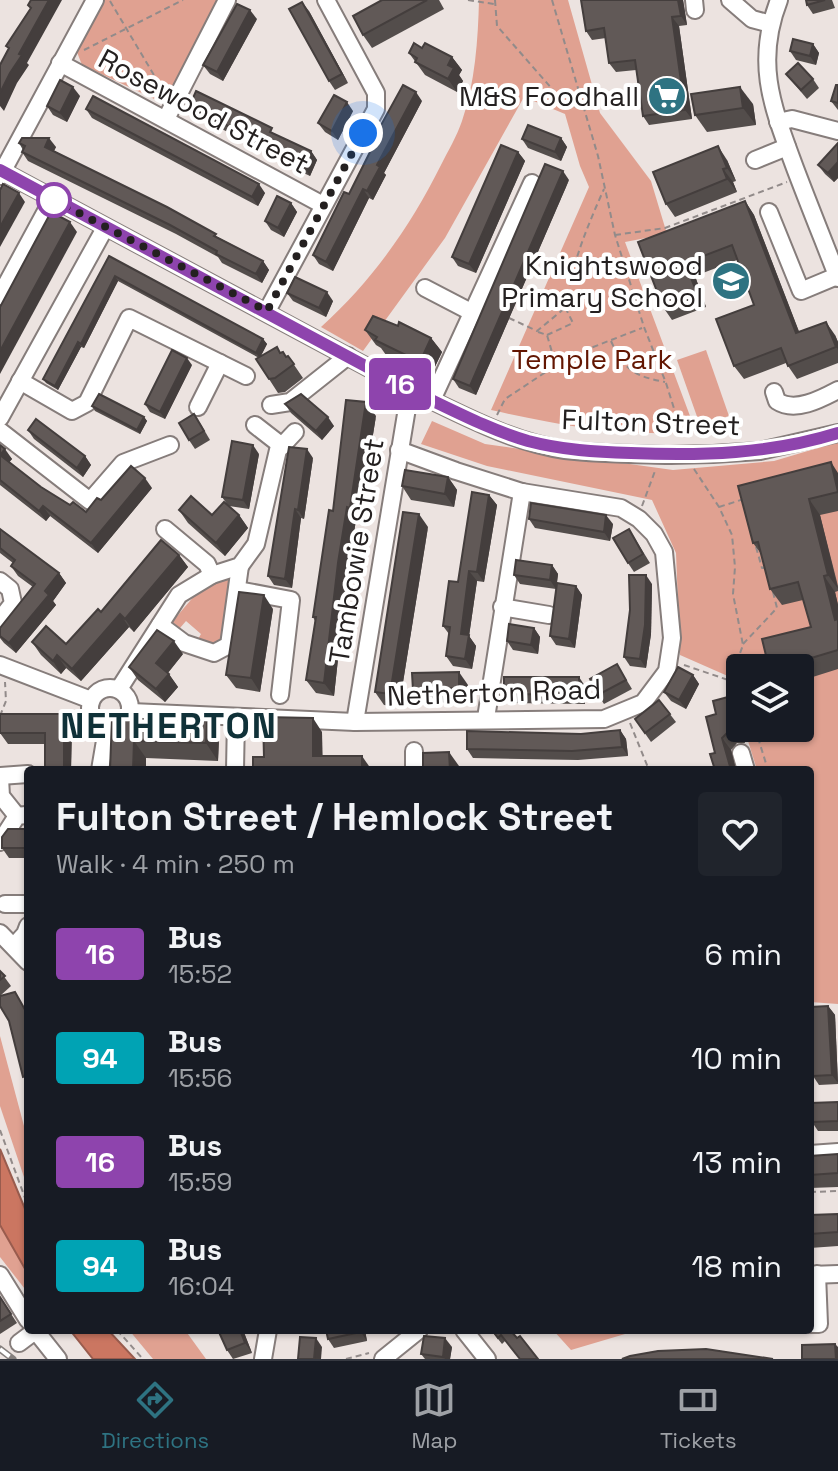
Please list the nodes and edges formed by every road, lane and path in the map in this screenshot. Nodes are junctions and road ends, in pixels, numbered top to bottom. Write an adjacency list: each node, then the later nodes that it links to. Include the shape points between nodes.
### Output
1 (95, 0): 13 (street)
2 (109, 0): 12 (path)
3 (183, 0): 12 (path)
4 (227, 0): 15 (street)
5 (326, 0): 25 (street, via 376,93 376,109)
6 (468, 0): 10 (path)
7 (552, 0): 14 (path)
8 (730, 0): 11 (street, via 752,19)
9 (779, 0): 11 (street)
10 (495, 2): 14 (path, via 497,26 568,107)
11 (771, 24): 16 (street, via 768,86)
12 (126, 28): 13 (path); 15 (path)
13 (60, 63): 15 (street, Rosewood Street); 20 (street)
14 (582, 106): 23 (path)
15 (169, 113): 25 (street, Rosewood Street)
16 (778, 122): 17 (street, via 797,119); 18 (street)
17 (838, 131)
18 (787, 147): 19 (street); 21 (street)
19 (755, 160)
20 (1, 172): 24 (street, Fulton Street)
21 (799, 178): 28 (path, via 665,228); 29 (street)
22 (532, 183): 34 (street)
23 (605, 188): 28 (path); 32 (path, via 581,237)
24 (52, 200): 27 (street, Fulton Street); 31 (street)
25 (323, 205): 33 (street)
26 (769, 212): 29 (street, via 801,291)
27 (105, 228): 33 (street, Fulton Street); 44 (street)
28 (615, 235): 36 (path)
29 (838, 277)
30 (425, 288): 34 (street)
31 (0, 296)
32 (565, 308): 37 (path); 38 (path, via 573,323)
33 (267, 311): 40 (street, Fulton Street)
34 (473, 313): 49 (street)
35 (501, 315): 37 (path)
36 (644, 327): 39 (path); 45 (path)
37 (537, 331): 38 (path)
38 (547, 335): 42 (path)
39 (610, 339): 42 (path); 45 (path, via 620,360 638,377)
40 (348, 356): 46 (street, Fulton Street); 50 (street, via 290,402)
41 (220, 363): 43 (street); 44 (street, via 129,318 87,403 72,411); 51 (street)
42 (556, 366): 54 (path, via 505,399)
43 (246, 376)
44 (20, 381): 52 (street)
45 (666, 383): 60 (path)
46 (410, 390): 49 (street, Fulton Street); 61 (street, Tambowie Street)
47 (838, 390): 48 (street, via 791,406 777,401)
48 (774, 392)
49 (432, 400): 54 (street, Fulton Street)
50 (271, 405)
51 (198, 407)
52 (0, 418)
53 (255, 425): 59 (street)
54 (491, 427): 57 (street, Fulton Street, bridge, via 563,449 670,455 760,451)
55 (0, 431): 58 (street, via 90,501 123,463)
56 (295, 432): 59 (street)
57 (838, 433)
58 (170, 445)
59 (282, 446): 70 (street, via 256,544)
60 (687, 448)
61 (399, 450): 64 (street); 93 (street, Tambowie Street)
62 (691, 462): 66 (path)
63 (655, 473): 67 (path)
64 (522, 492): 67 (street, via 621,508); 76 (street)
65 (745, 499): 66 (path)
66 (719, 507): 80 (path, via 735,552 733,594)
67 (639, 519): 82 (street, Netherton Road, via 664,552 672,638)
68 (165, 529): 72 (street, via 207,564)
69 (754, 541): 71 (path, via 762,568)
70 (240, 566): 72 (street); 75 (street)
71 (768, 568)
72 (212, 575): 79 (street, via 179,595)
73 (0, 581): 78 (street, via 10,589 13,603)
74 (771, 581): 80 (path, via 777,608)
75 (238, 590): 79 (street, via 229,645 214,653 184,643); 86 (street, via 291,600)
76 (502, 607): 77 (street); 92 (street)
77 (549, 615)
78 (0, 620)
79 (160, 625): 85 (street)
80 (743, 645): 81 (path)
81 (740, 654)
82 (669, 660): 84 (path); 88 (street, Netherton Road, via 643,703)
83 (3, 666): 87 (street); 90 (path, via 6,701)
84 (726, 678)
85 (119, 689): 87 (street, via 105,688); 89 (street)
86 (280, 695)
87 (91, 700): 94 (street, via 91,716)
88 (626, 710): 92 (street, Netherton Road, via 604,719); 101 (path)
89 (131, 712): 91 (street, Netherton Road); 94 (street, via 121,726)
90 (0, 716)
91 (236, 717): 93 (street, Netherton Road); 99 (street)
92 (486, 718): 93 (street, Netherton Road)
93 (347, 721)
94 (107, 729): 98 (street)
95 (759, 742): 103 (path)
96 (414, 751): 100 (street)
97 (741, 753): 102 (street)
98 (101, 766)
99 (235, 766)
100 (414, 766)
101 (647, 766)
102 (745, 766)
103 (767, 766)
104 (24, 774): 105 (street)
105 (0, 777): 106 (street, via 1,796)
106 (22, 816): 107 (street)
107 (0, 842)
108 (5, 904): 109 (street)
109 (24, 904)
110 (0, 933): 112 (street)
111 (24, 935): 112 (street)
112 (14, 946): 113 (street)
113 (24, 957)
114 (0, 1130): 119 (path)
115 (838, 1152): 116 (street)
116 (814, 1154)
117 (838, 1191): 118 (path)
118 (814, 1192)
119 (24, 1195)
120 (814, 1274): 121 (street); 124 (street, via 819,1324)
121 (838, 1274)
122 (0, 1275): 123 (street)
123 (24, 1314)
124 (814, 1324)
125 (30, 1334): 131 (street)
126 (38, 1334): 133 (street)
127 (121, 1334): 134 (path)
128 (267, 1334): 135 (street)
129 (414, 1334): 132 (street)
130 (467, 1334): 137 (street)
131 (19, 1343)
132 (384, 1358): 136 (path, via 370,1353)
133 (58, 1359)
134 (143, 1359)
135 (263, 1359)
136 (346, 1359)
137 (487, 1359)

